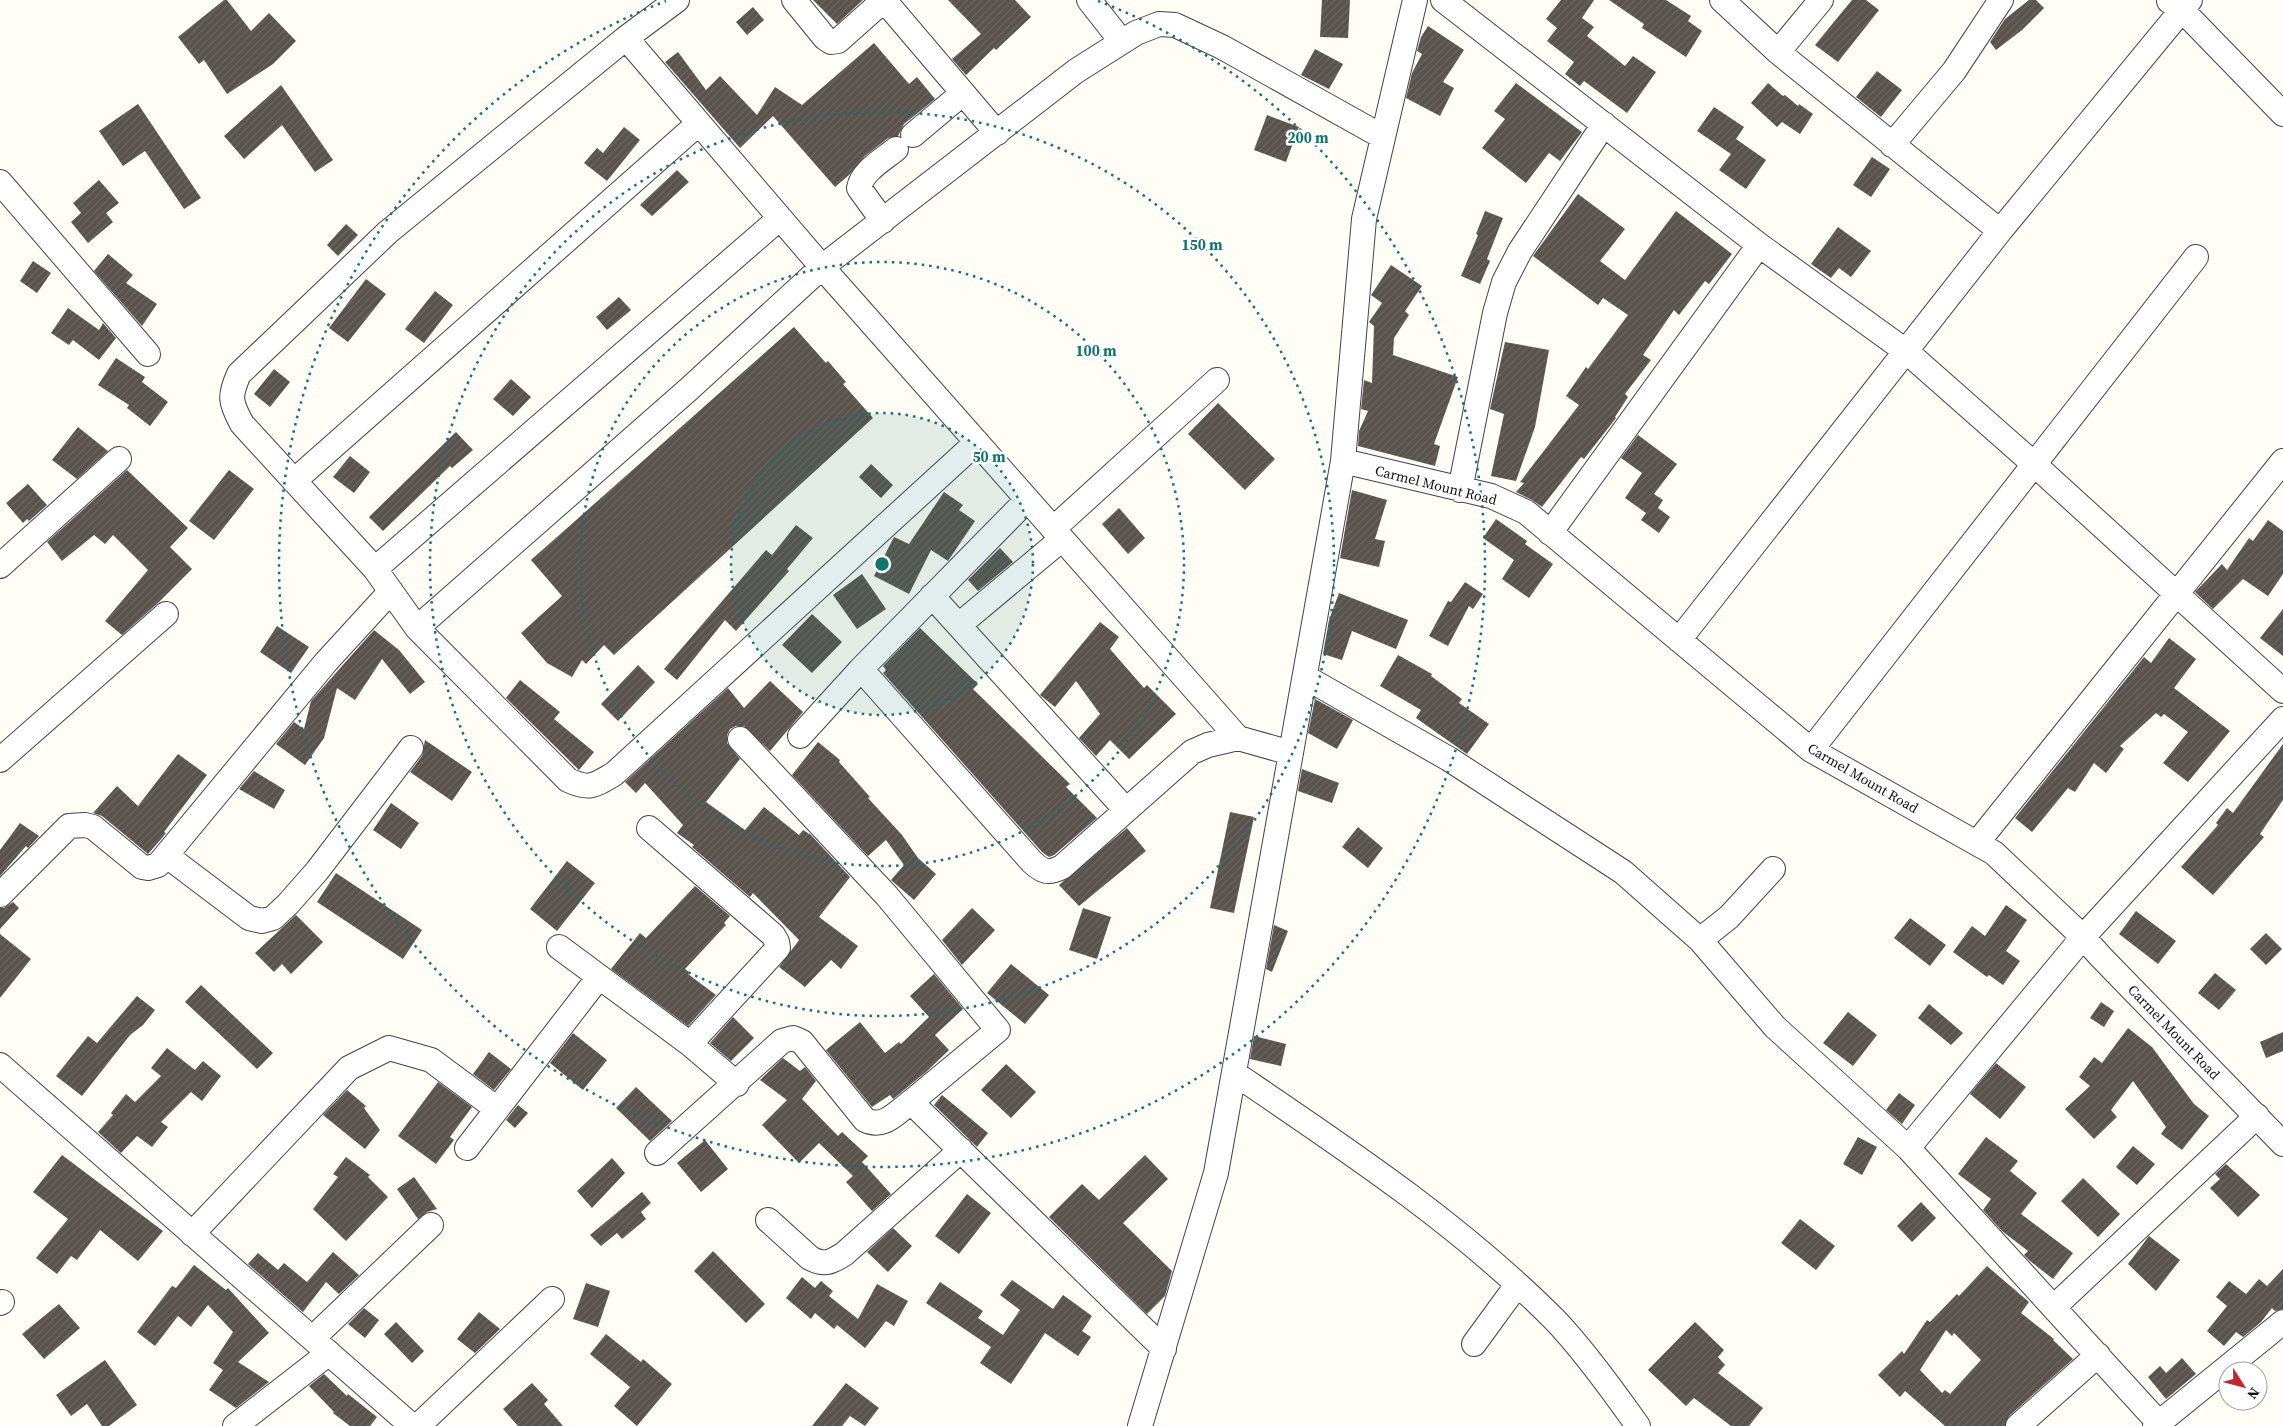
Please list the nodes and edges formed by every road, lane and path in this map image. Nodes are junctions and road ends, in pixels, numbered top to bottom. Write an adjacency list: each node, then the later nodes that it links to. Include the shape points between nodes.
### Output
1 (676, 0): 11 (street)
2 (794, 0): 3 (street, via 831,42 838,41)
3 (884, 0): 14 (street)
4 (1088, 0): 12 (street)
5 (1415, 0): 19 (street)
6 (1443, 0): 17 (street)
7 (1722, 0): 13 (street)
8 (1820, 0): 13 (street)
9 (2001, 0): 20 (street, via 1954,70)
10 (2179, 3): 15 (street); 24 (street)
11 (626, 38): 16 (street); 36 (street, via 388,232 239,374 231,390 232,406 242,424)
12 (1122, 42): 18 (street, via 1076,71); 19 (street, via 1159,24 1175,25 1222,47)
13 (1778, 52): 20 (street)
14 (963, 93): 18 (street); 23 (street, via 861,181 859,188 862,194)
15 (2283, 114)
16 (699, 123): 22 (street); 36 (street)
17 (1604, 124): 25 (street); 37 (street, via 1520,251 1504,282)
18 (996, 133): 23 (street)
19 (1383, 137): 33 (street, via 1364,218)
20 (1892, 145): 24 (street)
21 (0, 182): 29 (street)
22 (780, 218): 27 (street); 42 (street)
23 (883, 221): 27 (street)
24 (2000, 231): 28 (street)
25 (1759, 245): 28 (street); 39 (street)
26 (2196, 257): 35 (street)
27 (822, 267): 31 (street); 48 (street)
28 (1907, 352): 35 (street); 49 (street)
29 (148, 354)
30 (1217, 380): 40 (street)
31 (977, 442): 38 (street); 48 (street, via 614,774 594,785 582,787 568,780)
32 (119, 459): 41 (street)
33 (1343, 461): 37 (street, Carmel Mount Road); 51 (street)
34 (2283, 461): 44 (street)
35 (2035, 464): 44 (street); 58 (street)
36 (294, 481): 42 (street)
37 (1460, 490): 39 (street, Carmel Mount Road, via 1491,496 1526,512)
38 (1027, 500): 40 (street); 45 (street)
39 (1550, 533): 49 (street, Carmel Mount Road)
40 (1057, 534): 47 (street); 55 (street)
41 (0, 566)
42 (375, 569): 43 (street)
43 (391, 591): 48 (street); 64 (street, via 326,662)
44 (2176, 593): 52 (street); 63 (street)
45 (932, 596): 47 (street); 50 (street)
46 (166, 614): 60 (street)
47 (958, 625): 61 (street)
48 (417, 628)
49 (1679, 640): 58 (street, Carmel Mount Road)
50 (861, 669): 54 (street); 61 (street, via 1041,871 1051,873 1062,867)
51 (1305, 677): 59 (street); 68 (street, via 1449,759 1614,867)
52 (2283, 691)
53 (2283, 719): 67 (street)
54 (800, 736)
55 (1238, 738): 59 (street); 61 (street, via 1208,744 1192,752)
56 (740, 739): 75 (street, via 887,896 998,1030)
57 (411, 748): 64 (street, via 317,871 273,918 262,921 249,918)
58 (1811, 750): 63 (street, Carmel Mount Road)
59 (1291, 753): 73 (street)
60 (0, 760)
61 (1126, 810)
62 (649, 828): 71 (street, via 773,935 777,942 778,948)
63 (1977, 843): 67 (street, Carmel Mount Road, via 1994,853)
64 (167, 856): 66 (street, via 158,865 142,867 93,827 69,826)
65 (1773, 869): 68 (street, via 1728,917)
66 (0, 895)
67 (2083, 936): 77 (street, Carmel Mount Road); 80 (street)
68 (1700, 940): 80 (street, via 1775,1027)
69 (559, 947): 70 (street)
70 (599, 977): 71 (street); 76 (street)
71 (690, 1044): 74 (street)
72 (0, 1065): 85 (street)
73 (1234, 1074): 86 (street, via 1381,1173 1480,1250); 92 (street, via 1216,1173)
74 (737, 1084): 75 (street, via 782,1041 793,1038 802,1042 865,1120 881,1123); 82 (street)
75 (911, 1102): 81 (street)
76 (497, 1109): 79 (street); 85 (street, via 431,1060 389,1048 349,1068)
77 (2257, 1116): 78 (street, Carmel Mount Road); 88 (street)
78 (2283, 1144)
79 (467, 1148)
80 (1908, 1148): 88 (street)
81 (961, 1150): 83 (street, via 829,1264 810,1258); 92 (street)
82 (657, 1153)
83 (768, 1220)
84 (431, 1225): 91 (street)
85 (192, 1234): 91 (street)
86 (1517, 1285): 90 (street); 99 (street, via 1555,1321 1616,1394)
87 (552, 1299): 97 (street)
88 (2054, 1307): 93 (street)
89 (2283, 1322): 94 (street)
90 (1474, 1344)
91 (321, 1345): 95 (street); 96 (street)
92 (1164, 1349): 98 (street)
93 (2098, 1355): 94 (street); 100 (street)
94 (2157, 1424)
95 (236, 1426)
96 (412, 1426)
97 (418, 1426)
98 (1140, 1426)
99 (1638, 1426)
100 (2018, 1426)

